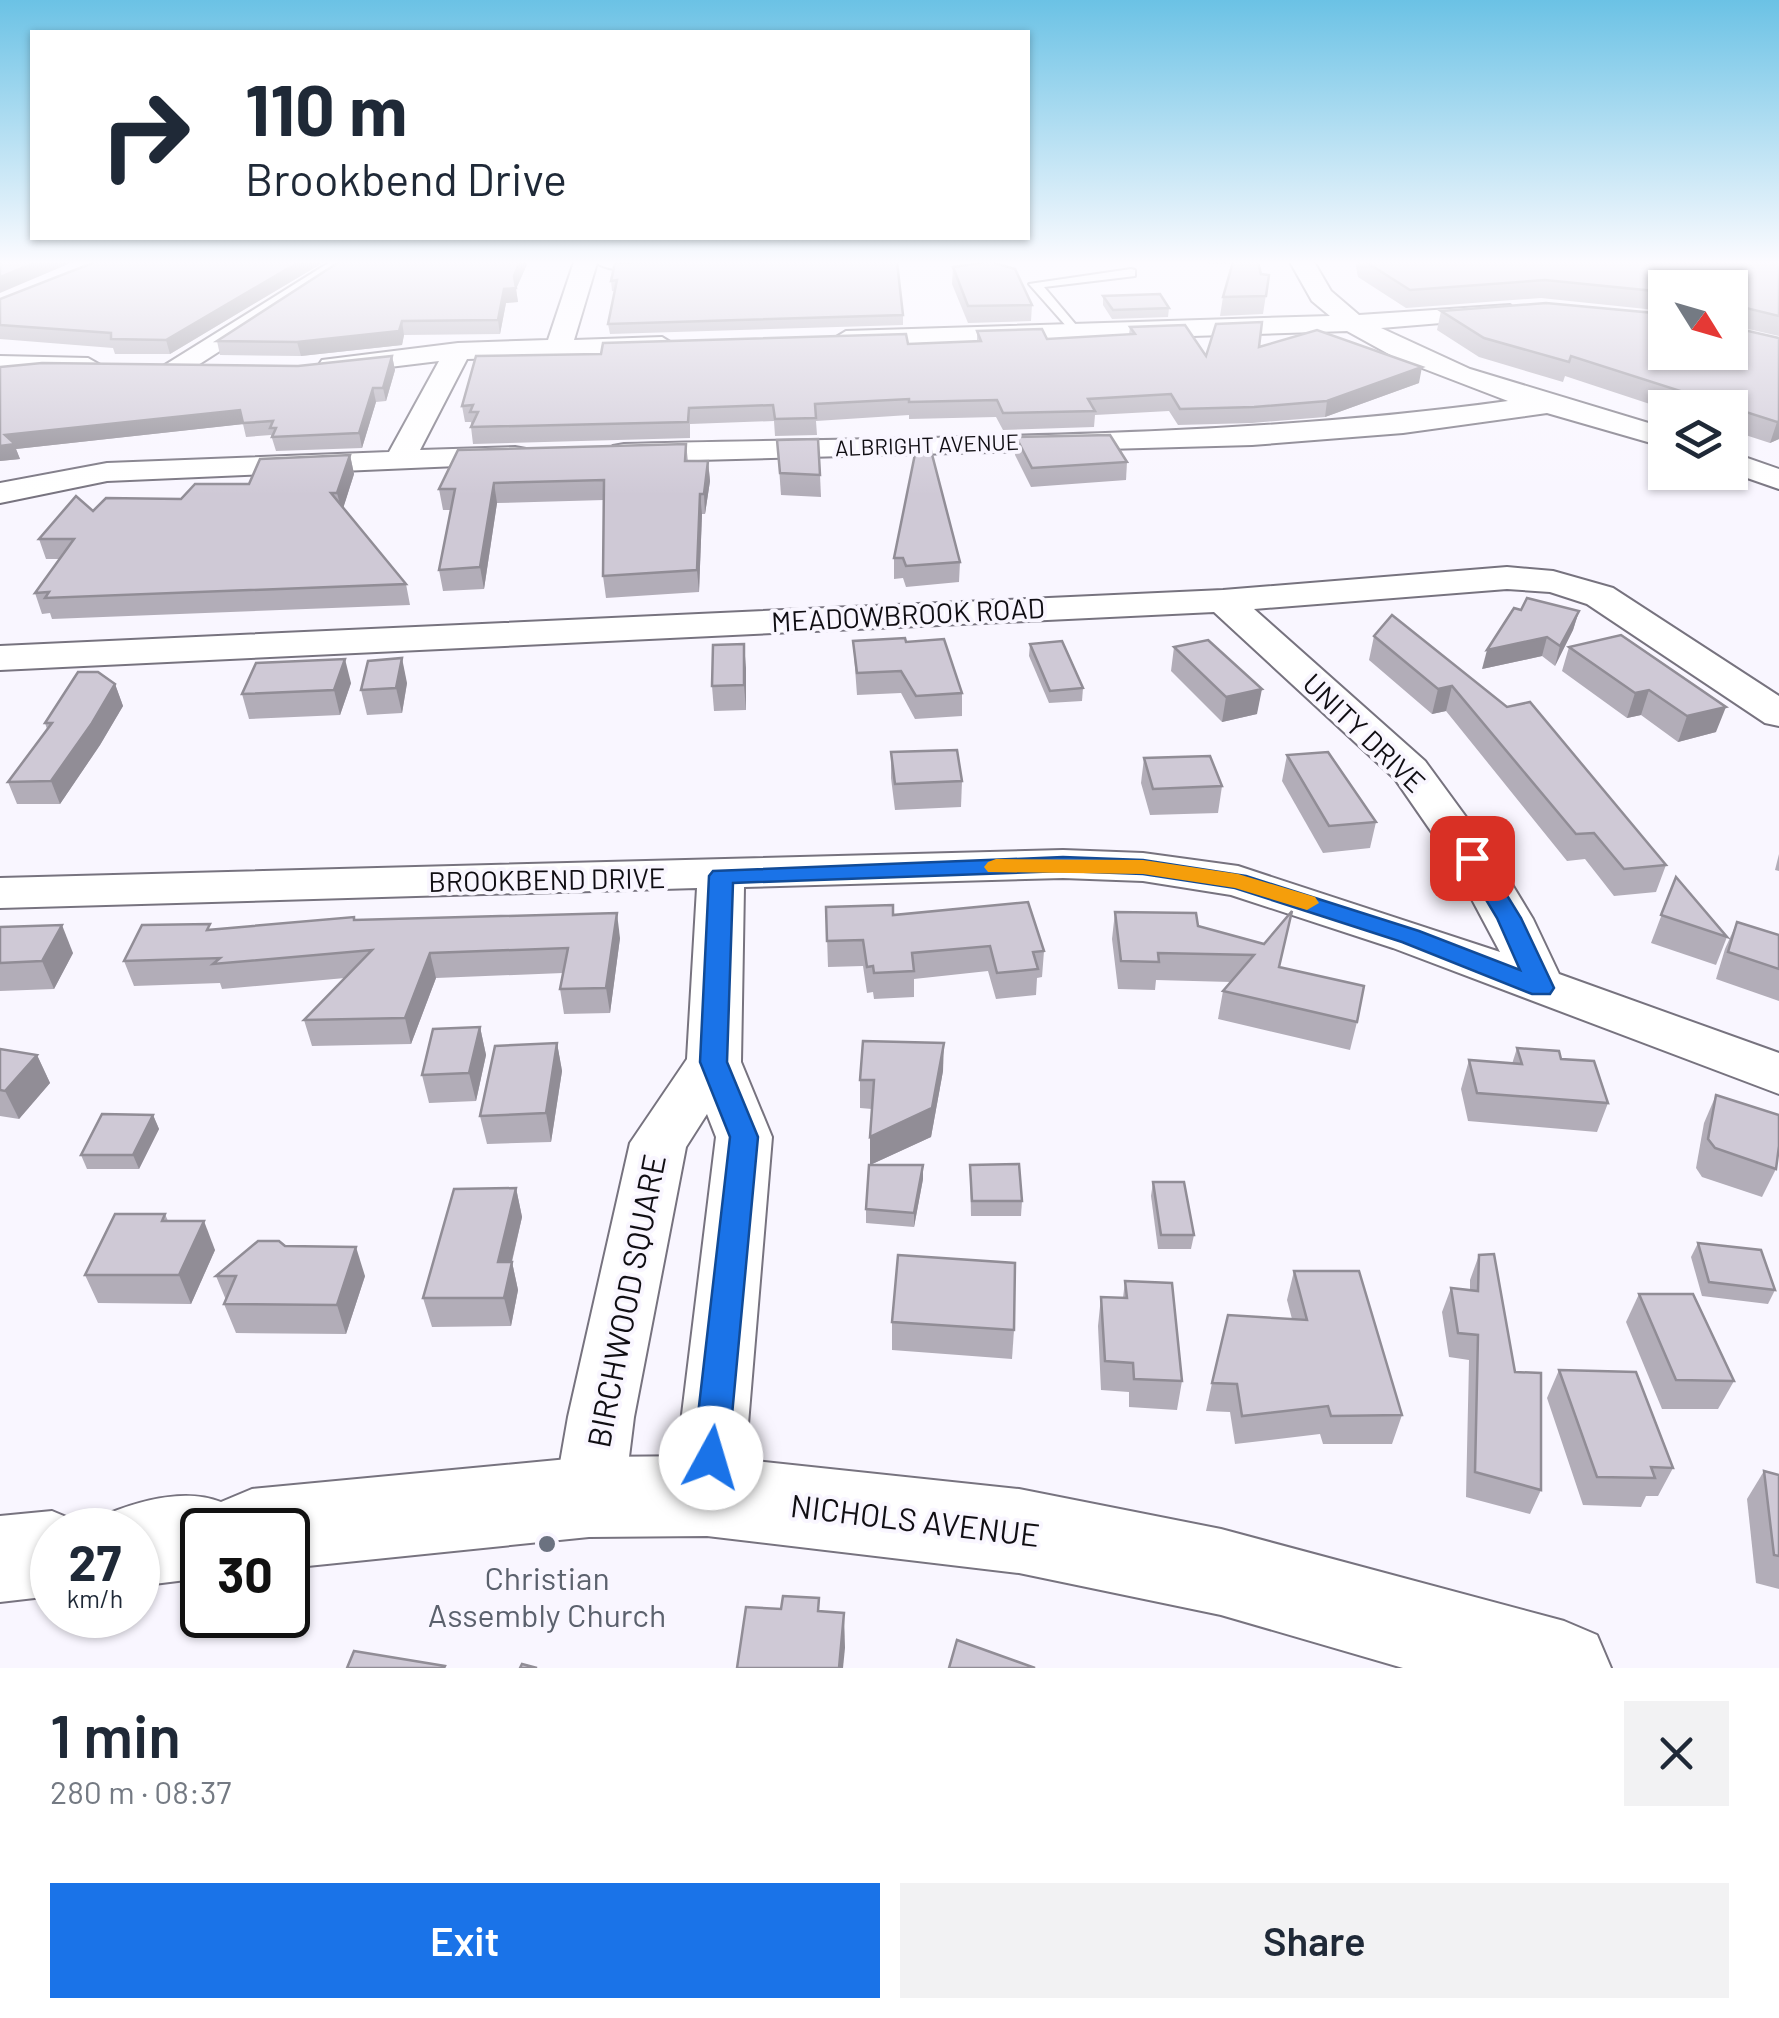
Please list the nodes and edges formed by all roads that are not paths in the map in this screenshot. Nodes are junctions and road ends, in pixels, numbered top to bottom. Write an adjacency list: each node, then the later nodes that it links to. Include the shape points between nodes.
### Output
1 (212, 340): 11 (street, via 165,367)
2 (561, 340): 7 (street)
3 (817, 340): 4 (street)
4 (822, 340)
5 (1383, 340): 13 (street, via 1413,357)
6 (697, 344): 7 (street)
7 (558, 348): 8 (street)
8 (458, 351): 12 (street); 17 (street)
9 (0, 364): 10 (street)
10 (119, 366)
11 (226, 368)
12 (301, 368)
13 (1555, 404): 14 (street); 15 (street, ALBRIGHT AVENUE, via 1252,436)
14 (1648, 433)
15 (598, 454)
16 (539, 456): 17 (street)
17 (400, 459): 20 (street, via 83,474)
18 (1748, 467): 19 (street)
19 (1779, 480)
20 (0, 493)
21 (1222, 601): 22 (street, MEADOWBROOK ROAD); 23 (street, MEADOWBROOK ROAD, via 1507,578 1553,582 1618,606); 26 (street, UNITY DRIVE, via 1410,770 1482,873)
22 (0, 658)
23 (1779, 714)
24 (721, 876): 25 (street, BROOKBEND DRIVE); 26 (street, BROOKBEND DRIVE, via 1143,867 1238,881 1410,936); 27 (street)
25 (0, 892)
26 (1541, 988): 28 (street, BROOKBEND DRIVE)
27 (714, 1062): 29 (street, via 744,1137); 30 (street, BIRCHWOOD SQUARE, via 658,1142)
28 (1779, 1074)
29 (707, 1496): 30 (main road, NICHOLS AVENUE); 34 (main road, NICHOLS AVENUE, via 1018,1531 1221,1572)
30 (589, 1497): 31 (main road, NICHOLS AVENUE)
31 (310, 1524)
32 (30, 1556): 33 (main road)
33 (0, 1559)
34 (1564, 1668)

